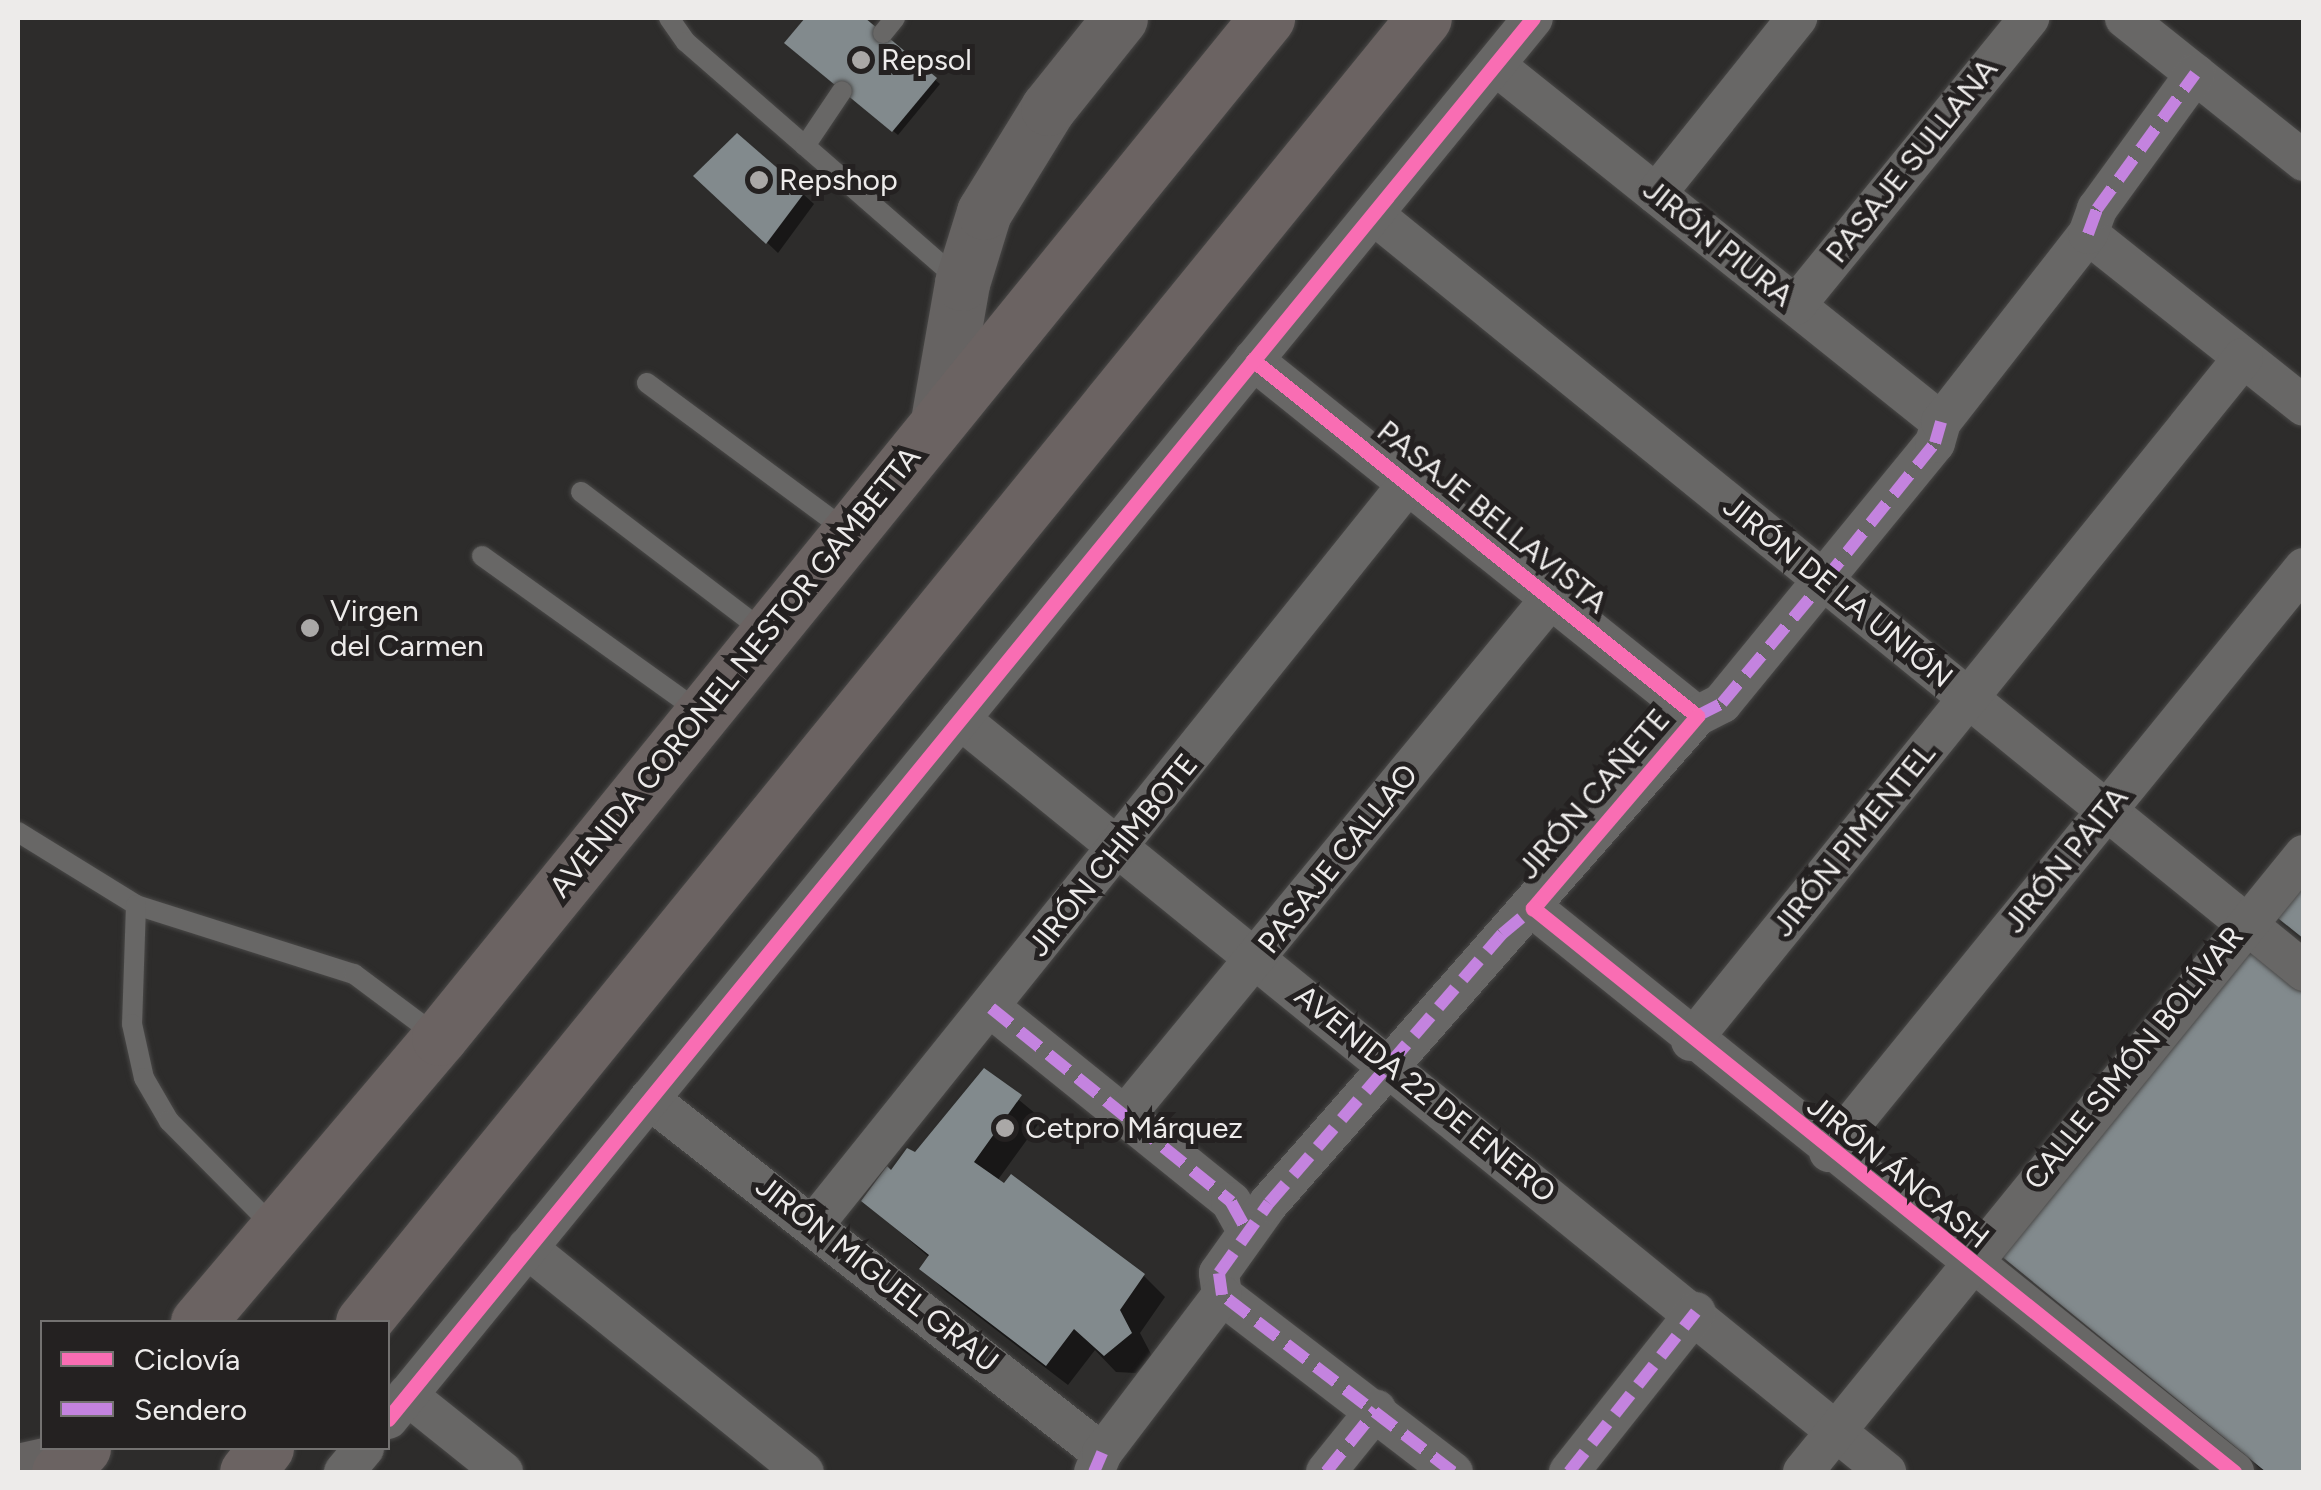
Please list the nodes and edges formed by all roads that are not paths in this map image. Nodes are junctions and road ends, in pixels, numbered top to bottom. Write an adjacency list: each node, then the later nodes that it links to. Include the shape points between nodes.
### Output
1 (669, 18): 12 (lane, via 686,42)
2 (1120, 18): 17 (street, via 1048,108 984,212)
3 (1266, 18): 23 (highway, AVENIDA CORONEL NESTOR GAMBETTA)
4 (1424, 18): 61 (highway)
5 (1533, 18): 9 (street)
6 (1797, 18): 14 (street)
7 (2029, 18): 18 (street, PASAJE SULLANA)
8 (2125, 18): 10 (street)
9 (1495, 65): 14 (street, JIRÓN PIURA); 15 (street)
10 (2195, 74): 13 (street); 16 (street, JIRÓN CAÑETE, via 2097,208)
11 (842, 91): 12 (lane)
12 (805, 146): 17 (lane)
13 (2304, 161)
14 (1656, 194): 18 (street, JIRÓN PIURA)
15 (1372, 214): 20 (street); 30 (street, JIRÓN DE LA UNIÓN)
16 (2088, 234): 19 (street); 24 (street, JIRÓN CAÑETE)
17 (962, 283): 23 (street)
18 (1796, 305): 24 (street, JIRÓN PIURA)
19 (2243, 358): 22 (street); 33 (street, JIRÓN PIMENTEL)
20 (1253, 360): 25 (street, PASAJE BELLAVISTA); 36 (street)
21 (648, 383): 27 (lane)
22 (2304, 406)
23 (938, 421): 27 (highway, AVENIDA CORONEL NESTOR GAMBETTA)
24 (1941, 422): 30 (street, JIRÓN CAÑETE, via 1935,443)
25 (1408, 484): 31 (street, PASAJE BELLAVISTA); 39 (street, JIRÓN CHIMBOTE)
26 (581, 492): 32 (lane)
27 (848, 532): 32 (highway, AVENIDA CORONEL NESTOR GAMBETTA)
28 (482, 556): 34 (lane)
29 (2304, 568): 37 (street, JIRÓN PAITA)
30 (1824, 581): 33 (street, JIRÓN DE LA UNIÓN); 35 (street, JIRÓN CAÑETE, via 1722,704)
31 (1550, 598): 35 (street, PASAJE BELLAVISTA); 44 (street, PASAJE CALLAO)
32 (766, 634): 34 (highway, AVENIDA CORONEL NESTOR GAMBETTA)
33 (1968, 698): 37 (street, JIRÓN DE LA UNIÓN); 48 (street, JIRÓN PIMENTEL)
34 (702, 713): 47 (highway, AVENIDA CORONEL NESTOR GAMBETTA)
35 (1697, 716): 42 (street, JIRÓN CAÑETE)
36 (960, 719): 39 (street, AVENIDA 22 DE ENERO); 50 (street)
37 (2106, 811): 43 (street, JIRÓN DE LA UNIÓN); 52 (street, JIRÓN PAITA)
38 (18, 832): 41 (lane)
39 (1120, 848): 44 (street, AVENIDA 22 DE ENERO); 46 (street, JIRÓN CHIMBOTE)
40 (2304, 855): 43 (street, CALLE SIMÓN BOLÍVAR)
41 (136, 906): 47 (lane, via 354,974); 54 (lane, via 132,1024 144,1078 169,1121)
42 (1533, 908): 48 (street, JIRÓN ÁNCASH); 49 (street, JIRÓN CAÑETE, via 1502,934)
43 (2244, 922): 45 (street, JIRÓN DE LA UNIÓN); 57 (street, CALLE SIMÓN BOLÍVAR)
44 (1257, 958): 49 (street, AVENIDA 22 DE ENERO); 51 (street, PASAJE CALLAO)
45 (2304, 971)
46 (990, 1008): 51 (street); 53 (street, JIRÓN CHIMBOTE)
47 (439, 1038): 54 (highway, AVENIDA CORONEL NESTOR GAMBETTA)
48 (1691, 1041): 52 (street, JIRÓN ÁNCASH)
49 (1392, 1066): 55 (street, JIRÓN CAÑETE); 59 (street, AVENIDA 22 DE ENERO)
50 (649, 1099): 53 (street, JIRÓN MIGUEL GRAU); 56 (street)
51 (1124, 1118): 55 (street, via 1231,1202)
52 (1830, 1152): 57 (street, JIRÓN ÁNCASH)
53 (815, 1223): 68 (street, JIRÓN MIGUEL GRAU)
54 (276, 1230): 60 (highway, AVENIDA CORONEL NESTOR GAMBETTA)
55 (1247, 1231): 58 (street, JIRÓN CAÑETE, via 1219,1273)
56 (527, 1248): 62 (street); 73 (street)
57 (1967, 1262): 64 (street, CALLE SIMÓN BOLÍVAR); 79 (street, JIRÓN ÁNCASH)
58 (1222, 1295): 63 (street); 68 (street)
59 (1696, 1312): 64 (street, AVENIDA 22 DE ENERO); 76 (street)
60 (200, 1320)
61 (366, 1320)
62 (397, 1407): 72 (street)
63 (1376, 1410): 74 (street); 75 (street)
64 (1835, 1431): 77 (street, CALLE SIMÓN BOLÍVAR); 78 (street, AVENIDA 22 DE ENERO)
65 (264, 1450): 70 (highway)
66 (362, 1450): 71 (street)
67 (71, 1460): 69 (street)
68 (1098, 1463)
69 (18, 1471)
70 (247, 1472)
71 (344, 1472)
72 (504, 1472)
73 (804, 1472)
74 (1326, 1472)
75 (1453, 1472)
76 (1569, 1472)
77 (1803, 1472)
78 (1886, 1472)
79 (2234, 1472)

